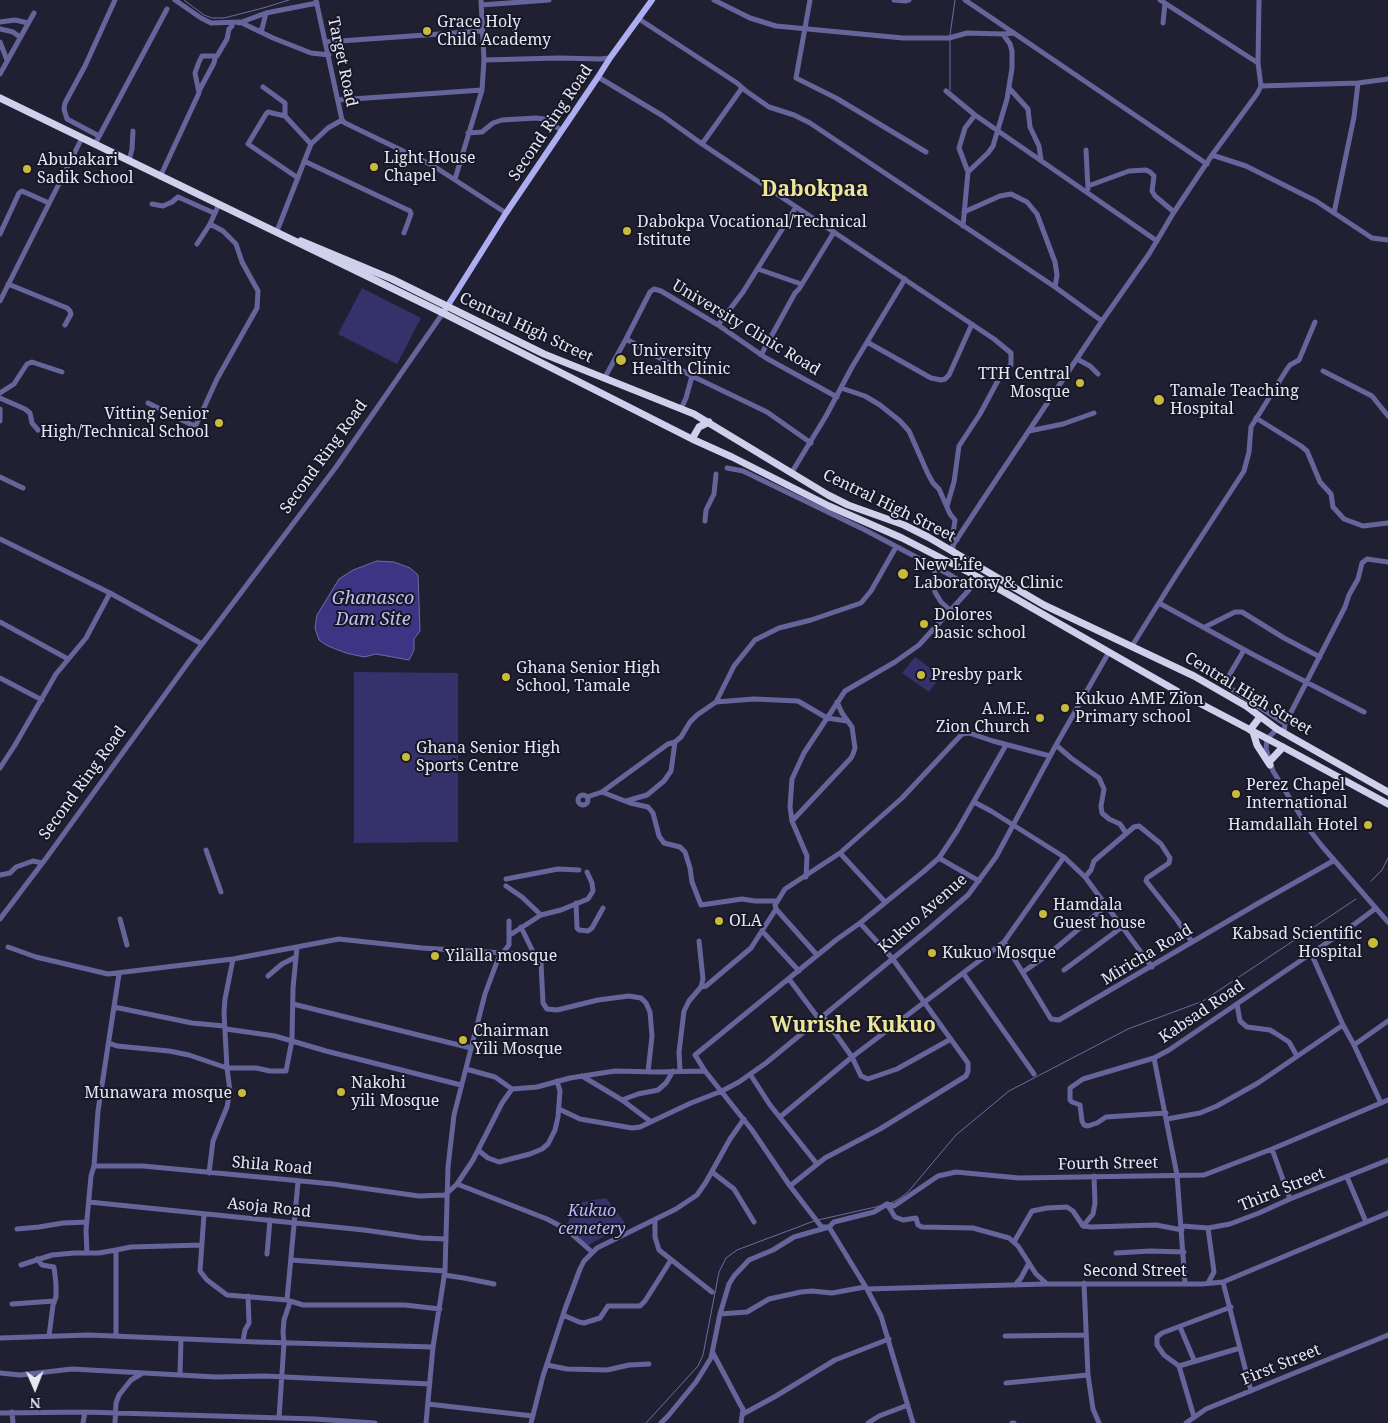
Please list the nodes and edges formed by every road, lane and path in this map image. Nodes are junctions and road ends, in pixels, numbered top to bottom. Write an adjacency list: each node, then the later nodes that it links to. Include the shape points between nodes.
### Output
1 (115, 0): 59 (street, via 64,110 67,119)
2 (175, 0): 19 (street, via 207,21)
3 (549, 0): 12 (street)
4 (714, 0): 25 (street, via 767,24)
5 (810, 0): 25 (street)
6 (894, 0): 7 (street)
7 (909, 0)
8 (965, 0): 28 (street)
9 (1259, 0): 38 (street)
10 (317, 1): 16 (street); 32 (street, Target Road)
11 (650, 1): 17 (main road, Second Ring Road)
12 (481, 2): 26 (street)
13 (1163, 2): 21 (street); 38 (street)
14 (167, 9): 59 (street)
15 (34, 12): 22 (street)
16 (266, 13): 20 (street); 27 (street, via 262,29)
17 (639, 19): 35 (main road, Second Ring Road); 45 (street)
18 (0, 22): 22 (street, via 15,20)
19 (222, 22): 20 (street); 23 (street)
20 (240, 22): 23 (street); 27 (street)
21 (1163, 23)
22 (28, 24): 30 (street)
23 (232, 26): 34 (street)
24 (0, 29): 30 (street)
25 (805, 29): 29 (street, via 903,38); 65 (street, via 796,78 851,106)
26 (482, 31): 32 (street); 37 (street)
27 (258, 32): 33 (street, via 311,53)
28 (1014, 33): 29 (street); 70 (street)
29 (1003, 34): 46 (street, via 1012,50)
30 (20, 37): 36 (street)
31 (0, 42): 36 (street)
32 (326, 42): 33 (street, Target Road)
33 (329, 54): 51 (street, Target Road)
34 (215, 58): 48 (street); 48 (street, via 202,56 199,62 195,73)
35 (610, 58): 37 (street); 40 (main road, Second Ring Road)
36 (8, 60): 39 (street)
37 (484, 60): 47 (street)
38 (1258, 64): 43 (street)
39 (0, 74)
40 (598, 77): 55 (main road, Second Ring Road); 63 (street)
41 (1388, 78): 42 (street)
42 (1358, 83): 43 (street); 85 (street)
43 (1261, 86): 66 (street)
44 (263, 87): 53 (street, via 284,103)
45 (742, 88): 63 (street); 88 (street, via 769,106 810,122)
46 (1009, 88): 56 (street); 67 (street, via 1028,109 1030,127 1039,146)
47 (482, 90): 51 (street); 58 (street)
48 (199, 91): 72 (street)
49 (946, 91): 52 (street)
50 (0, 98): 60 (highway)
51 (338, 100): 54 (street, Target Road)
52 (975, 114): 56 (street); 71 (street, via 962,134 959,148)
53 (285, 116): 62 (street); 73 (street, via 268,112 248,144)
54 (342, 120): 62 (street); 74 (street, Target Road, via 350,127 421,158)
55 (561, 130): 58 (street, via 544,119 536,118 502,120 482,132); 84 (main road, Second Ring Road)
56 (998, 130): 67 (street); 71 (street, via 988,153)
57 (133, 131): 68 (street)
58 (468, 133): 74 (street)
59 (99, 136): 61 (street)
60 (82, 138): 61 (highway); 77 (street)
61 (95, 144): 68 (highway)
62 (311, 144): 69 (street)
63 (702, 144): 80 (street)
64 (1086, 150): 75 (street)
65 (926, 152)
66 (1212, 155): 70 (street); 85 (street, via 1246,166)
67 (1041, 160): 76 (street)
68 (128, 161): 72 (highway)
69 (304, 161): 73 (street); 91 (street, via 410,211)
70 (1207, 164): 82 (street)
71 (968, 172): 81 (street)
72 (160, 177): 79 (highway)
73 (298, 178): 89 (street)
74 (455, 178): 84 (street, Target Road)
75 (1088, 186): 76 (street); 82 (street, via 1129,171 1146,170 1154,176 1152,191 1155,196)
76 (1088, 193): 94 (street)
77 (49, 203): 86 (street, via 22,191); 98 (street)
78 (152, 204): 83 (street, via 163,206 178,197)
79 (219, 204): 83 (street); 89 (highway)
80 (796, 207): 90 (street); 96 (street)
81 (964, 212): 88 (street); 100 (street, via 1011,194 1027,202 1037,214 1054,262)
82 (1174, 212): 94 (street)
83 (214, 213): 87 (street)
84 (506, 213): 102 (main road, Second Ring Road)
85 (1334, 213): 93 (street, via 1372,238)
86 (2, 222): 92 (street)
87 (210, 224): 95 (street); 121 (street, via 236,244 258,291 257,308 217,379 196,425)
88 (963, 226): 100 (street)
89 (277, 231): 102 (highway, via 360,265)
90 (834, 232): 97 (street); 99 (street)
91 (404, 233)
92 (0, 234)
93 (1388, 240)
94 (1156, 241): 103 (street)
95 (197, 244)
96 (758, 269): 99 (street); 107 (street)
97 (905, 279): 105 (street); 109 (street)
98 (8, 284): 101 (street); 106 (street, via 67,308 70,314)
99 (801, 284): 110 (street)
100 (1055, 287): 103 (street)
101 (0, 301)
102 (445, 309): 116 (highway, Central High Street); 131 (highway, Central High Street); 158 (street, Second Ring Road, via 340,460)
103 (1102, 321): 111 (street)
104 (1315, 322): 126 (street, via 1299,360 1290,365)
105 (972, 324): 109 (street, via 949,375 941,380 931,378); 138 (street, via 1012,353 1012,361 959,446)
106 (65, 325)
107 (718, 325): 108 (street, University Clinic Road, via 654,289); 110 (street, University Clinic Road)
108 (626, 339): 115 (street); 116 (street, University Clinic Road)
109 (867, 342): 117 (street)
110 (761, 355): 119 (street, University Clinic Road)
111 (1077, 359): 114 (street); 130 (street)
112 (1323, 371): 125 (street, via 1372,396)
113 (62, 372): 118 (street, via 32,362 27,364 14,384)
114 (1098, 374)
115 (692, 376): 122 (street); 132 (street, via 766,412)
116 (604, 379): 122 (highway, Central High Street)
117 (841, 388): 119 (street); 138 (street, via 866,396 900,421 913,438 928,474 940,489)
118 (0, 393)
119 (837, 397): 132 (street)
120 (0, 398): 129 (street, via 30,413)
121 (148, 403)
122 (681, 408): 128 (highway, Central High Street)
123 (0, 409): 127 (street)
124 (1094, 413): 130 (street, via 1064,424)
125 (1388, 416)
126 (1256, 418): 141 (street, via 1307,452 1320,482 1331,494 1333,507 1344,519 1362,526); 154 (street, via 1251,427 1244,472)
127 (0, 421)
128 (709, 422): 131 (highway, via 698,428); 134 (highway, Central High Street)
129 (38, 430)
130 (1029, 431): 144 (street)
131 (692, 439): 142 (highway, Central High Street)
132 (811, 443): 134 (street)
133 (726, 468): 146 (street, via 743,471)
134 (792, 472): 140 (highway, Central High Street, via 848,505)
135 (716, 474): 139 (street)
136 (0, 477): 137 (street)
137 (23, 488)
138 (947, 506): 144 (street, via 955,520 953,534)
139 (705, 521)
140 (899, 522): 142 (highway); 147 (highway, Central High Street)
141 (1388, 522)
142 (888, 532): 145 (highway, Central High Street)
143 (0, 540): 153 (street)
144 (957, 540): 147 (street)
145 (917, 546): 148 (street); 151 (highway, Central High Street)
146 (896, 547): 148 (street); 169 (street, via 861,603 779,628 755,640 734,666)
147 (953, 552): 159 (highway, Central High Street, via 1044,605)
148 (912, 554): 150 (street)
149 (1388, 562): 162 (street, via 1364,560)
150 (935, 568): 152 (street); 155 (street, via 935,592)
151 (978, 577): 152 (street); 161 (highway, Central High Street)
152 (971, 588): 155 (street)
153 (110, 593): 158 (street); 163 (street, via 86,638)
154 (1158, 603): 157 (street); 159 (street)
155 (950, 610): 170 (street, via 919,646 845,691)
156 (0, 623): 163 (street)
157 (1205, 627): 160 (street); 162 (street, via 1235,612 1242,612)
158 (202, 644): 201 (street, Second Ring Road)
159 (1132, 646): 173 (highway, Central High Street, via 1194,676 1246,706)
160 (1244, 650): 166 (street); 167 (street)
161 (1109, 652): 177 (highway, Central High Street); 182 (street, Kukuo Avenue)
162 (1320, 657): 166 (street)
163 (68, 659): 168 (street)
164 (1201, 669): 167 (street)
165 (0, 678): 168 (street)
166 (1307, 683): 171 (street); 175 (street)
167 (1224, 684): 175 (street)
168 (42, 700): 186 (street)
169 (716, 702): 172 (street, via 754,699 798,701); 180 (street, via 697,715)
170 (837, 702): 172 (street); 174 (street)
171 (1364, 712)
172 (827, 718): 174 (street); 193 (street, via 804,753 792,779)
173 (1260, 718): 176 (highway, Central High Street); 177 (highway)
174 (847, 721): 193 (street, via 855,748 851,758)
175 (1285, 724): 178 (street)
176 (1277, 728): 178 (highway, Central High Street); 179 (street)
177 (1251, 731): 179 (highway, Central High Street); 185 (highway)
178 (1284, 733): 188 (highway, Central High Street)
179 (1267, 739): 183 (highway, Central High Street); 185 (street)
180 (675, 742): 187 (street); 190 (street, via 671,771 664,781 647,795)
181 (1006, 745): 184 (street); 191 (street); 197 (street, via 969,733 962,734 902,798)
182 (1056, 745): 184 (street, Kukuo Avenue); 195 (street, via 1099,778 1104,789 1102,813 1120,824)
183 (1283, 747): 185 (highway); 192 (highway, Central High Street)
184 (1050, 756): 194 (street, Kukuo Avenue)
185 (1270, 764): 200 (street, via 1308,828)
186 (0, 768)
187 (602, 792): 189 (street); 190 (street)
188 (1388, 792)
189 (587, 797)
190 (625, 801): 211 (street, via 648,807 664,843 680,846 685,852 702,905 742,899)
191 (974, 802): 194 (street); 199 (street)
192 (1388, 804)
193 (792, 821): 205 (street, via 807,856)
194 (1014, 825): 198 (street); 208 (street, Kukuo Avenue)
195 (1126, 833): 206 (street, via 1094,861); 230 (street, via 1139,826 1161,844 1169,856 1169,863 1146,881)
196 (206, 850): 210 (street)
197 (840, 853): 205 (street); 212 (street)
198 (1064, 857): 206 (street); 229 (street)
199 (938, 858): 208 (street); 212 (street)
200 (1333, 861): 217 (street); 230 (street, Miricha Road)
201 (42, 863): 204 (street, via 33,861); 219 (street, Second Ring Road)
202 (579, 870): 207 (street, via 558,869)
203 (587, 872): 213 (street, via 593,891 588,898)
204 (0, 875)
205 (806, 877): 211 (street, via 785,889)
206 (1085, 878): 214 (street)
207 (506, 879)
208 (979, 881): 239 (street, Kukuo Avenue, via 968,895)
209 (506, 886): 218 (street)
210 (221, 892)
211 (777, 901): 216 (street)
212 (886, 902): 223 (street)
213 (576, 903): 215 (street, via 579,930 592,928); 218 (street)
214 (1106, 906): 224 (street); 244 (street)
215 (604, 908)
216 (776, 908): 226 (street); 237 (street)
217 (1376, 908): 222 (street); 235 (street, Kabsad Road)
218 (541, 915): 225 (street)
219 (0, 919)
220 (120, 919): 231 (street)
221 (509, 921): 227 (street)
222 (1388, 922)
223 (860, 923): 237 (street); 239 (street)
224 (1122, 927): 241 (street); 243 (street)
225 (521, 928): 227 (street); 236 (street)
226 (762, 931): 242 (street); 249 (street, via 751,948)
227 (510, 935): 234 (street)
228 (699, 941): 249 (street, via 703,973)
229 (1004, 942): 244 (street, Miricha Road); 245 (street)
230 (1192, 942): 241 (street, Miricha Road)
231 (127, 945)
232 (8, 947): 246 (street, via 86,970)
233 (297, 947): 234 (street, via 339,939); 238 (street); 240 (street)
234 (504, 953): 236 (street); 262 (street, via 498,960 485,994)
235 (1311, 953): 252 (street, Kabsad Road); 256 (street)
236 (534, 956): 270 (street, via 541,963 546,1009 557,1010 629,996 642,998 650,1012 652,1036)
237 (817, 956): 242 (street)
238 (296, 957): 247 (street); 251 (street)
239 (892, 958): 250 (street); 254 (street, Kukuo Avenue)
240 (233, 960): 246 (street); 257 (street, via 225,999)
241 (1152, 967): 244 (street, Miricha Road, via 1056,1021 1051,1019)
242 (799, 970): 248 (street)
243 (1064, 970)
244 (1023, 972)
245 (963, 973): 250 (street); 273 (street)
246 (119, 974): 253 (street)
247 (268, 976)
248 (789, 979): 254 (street); 268 (street, via 696,1053)
249 (701, 988): 269 (street, via 684,1011)
250 (924, 1002): 258 (street); 264 (street)
251 (293, 1004): 259 (street); 262 (street)
252 (1237, 1004): 263 (street, via 1240,1021 1247,1027 1275,1033 1289,1042); 265 (street, Kabsad Road)
253 (114, 1007): 257 (street); 260 (street)
254 (821, 1017): 264 (street); 272 (street, Kukuo Avenue)
255 (1388, 1021): 261 (street)
256 (1343, 1025): 261 (street); 263 (street)
257 (224, 1026): 259 (street, via 226,1029); 266 (street)
258 (951, 1039): 264 (street, via 896,1069 868,1079 861,1076); 290 (street, via 968,1063 966,1076)
259 (292, 1040): 266 (street, via 286,1071); 276 (street)
260 (109, 1043): 266 (street, via 189,1055); 291 (street, via 98,1111)
261 (1354, 1045): 281 (street)
262 (471, 1048): 267 (street)
263 (1297, 1056): 283 (street, via 1217,1106 1200,1113)
264 (852, 1057): 284 (street)
265 (1154, 1058): 283 (street, Kabsad Road); 283 (street, via 1083,1079 1070,1088 1070,1100 1080,1105 1082,1121 1088,1126 1106,1117)
266 (227, 1068): 293 (street, via 230,1091 213,1141)
267 (466, 1069): 276 (street); 277 (street, via 495,1077)
268 (705, 1070): 269 (street); 278 (street)
269 (680, 1071): 271 (street)
270 (648, 1072): 271 (street); 274 (street, via 615,1071)
271 (673, 1072): 279 (street, via 658,1090)
272 (750, 1074): 278 (street, Kukuo Avenue); 284 (street)
273 (1034, 1074)
274 (582, 1076): 275 (street); 279 (street)
275 (557, 1081): 277 (street); 282 (street)
276 (461, 1085): 300 (street, via 454,1115)
277 (512, 1089): 288 (street)
278 (722, 1091): 285 (street); 286 (street, Kukuo Avenue)
279 (622, 1100): 286 (street)
280 (1388, 1100): 281 (street, Fourth Street)
281 (1381, 1103): 287 (street, Fourth Street)
282 (559, 1109): 286 (street, Kukuo Avenue, via 580,1119 622,1127 636,1128); 288 (street, via 552,1137 542,1149 499,1162)
283 (1166, 1116): 294 (street, Kabsad Road)
284 (780, 1118): 290 (street)
285 (744, 1119): 292 (street); 299 (street)
286 (650, 1121)
287 (1272, 1149): 294 (street, Fourth Street, via 1204,1175); 301 (street)
288 (478, 1150): 298 (street)
289 (1388, 1160): 296 (street, Third Street)
290 (817, 1164): 299 (street)
291 (94, 1166): 293 (street, Shila Road, via 143,1166); 302 (street)
292 (712, 1172): 307 (street, via 692,1199); 309 (street, via 734,1189)
293 (209, 1173): 297 (street, Shila Road)
294 (1177, 1175): 295 (street, Fourth Street); 314 (street, Kabsad Road)
295 (1094, 1176): 303 (street, Fourth Street, via 1019,1178 956,1172 938,1176 894,1206); 312 (street, via 1093,1214)
296 (1347, 1177): 301 (street, Third Street); 310 (street)
297 (298, 1182): 300 (street, Shila Road, via 346,1185 419,1196); 311 (street)
298 (457, 1184): 300 (street); 321 (street, via 547,1219)
299 (790, 1186): 313 (street, via 820,1225)
300 (447, 1194): 317 (street)
301 (1290, 1199): 315 (street, Third Street, via 1259,1214)
302 (89, 1202): 305 (street, Asoja Road); 308 (street)
303 (887, 1204): 313 (street, Fourth Street, via 874,1212 834,1222); 318 (street, via 895,1217 903,1220 916,1218 920,1227 973,1228)
304 (1388, 1213): 310 (street, Second Street)
305 (204, 1214): 306 (street, Asoja Road); 319 (street)
306 (270, 1220): 311 (street, Asoja Road); 325 (street)
307 (655, 1220): 321 (street); 328 (street, via 659,1250)
308 (86, 1222): 316 (street); 323 (street)
309 (754, 1222)
310 (1366, 1222): 332 (street, Second Street)
311 (294, 1223): 317 (street, Asoja Road); 327 (street)
312 (1083, 1226): 314 (street, Third Street); 318 (street, via 1067,1207 1034,1210)
313 (829, 1227): 339 (street); 347 (street, Fourth Street, via 794,1237 749,1260 729,1284)
314 (1182, 1228): 315 (street, Third Street); 322 (street, Kabsad Road)
315 (1208, 1228): 335 (street, via 1214,1272)
316 (17, 1229)
317 (446, 1239): 331 (street)
318 (1014, 1242): 329 (street)
319 (202, 1245): 320 (street); 341 (street, via 202,1275 227,1295)
320 (116, 1250): 323 (street); 353 (street)
321 (592, 1252): 348 (street, via 580,1269)
322 (1184, 1252): 324 (street); 334 (street, Kabsad Road)
323 (87, 1253): 326 (street, via 52,1255)
324 (1116, 1253)
325 (267, 1254)
326 (37, 1260): 330 (street); 342 (street, via 42,1265 54,1267)
327 (291, 1260): 331 (street); 343 (street)
328 (671, 1260): 340 (street); 348 (street, via 640,1306 608,1306 600,1318 584,1322)
329 (1029, 1263): 337 (street); 338 (street)
330 (21, 1265)
331 (444, 1273): 336 (street); 346 (street)
332 (1223, 1282): 335 (street, Second Street); 345 (street)
333 (1084, 1283): 334 (street, Second Street); 337 (street, Second Street); 350 (street)
334 (1186, 1283): 335 (street, Second Street)
335 (1208, 1283)
336 (494, 1284)
337 (1046, 1284): 338 (street, Second Street)
338 (1014, 1285): 339 (street, Second Street)
339 (866, 1288): 347 (street, Second Street, via 832,1293 801,1292 769,1299 747,1312); 357 (street, via 882,1316)
340 (712, 1292)
341 (248, 1296): 343 (street); 358 (street, via 249,1323)
342 (54, 1301): 344 (street); 352 (street)
343 (289, 1301): 346 (street, via 303,1305 405,1305); 359 (street, via 284,1320)
344 (12, 1304)
345 (1231, 1307): 349 (street); 361 (street)
346 (440, 1309): 360 (street)
347 (720, 1314): 362 (street, Fourth Street)
348 (563, 1315): 365 (street)
349 (1180, 1327): 363 (street); 366 (street, via 1162,1333 1156,1341 1164,1355)
350 (1085, 1335): 354 (street); 370 (street)
351 (1388, 1335): 374 (street, First Street)
352 (49, 1336): 353 (street); 355 (street)
353 (116, 1336): 356 (street)
354 (1005, 1336)
355 (0, 1338)
356 (181, 1339): 358 (street); 369 (street)
357 (889, 1339): 376 (street); 381 (street, via 835,1360)
358 (243, 1341): 359 (street)
359 (284, 1343): 360 (street); 371 (street)
360 (434, 1347): 372 (street)
361 (1240, 1348): 363 (street); 374 (street)
362 (713, 1354): 381 (street); 395 (street, via 696,1382)
363 (1194, 1360): 366 (street)
364 (649, 1364): 365 (street, via 607,1370)
365 (547, 1365): 383 (street)
366 (1179, 1366): 384 (street)
367 (0, 1373): 368 (street, via 20,1375 72,1369)
368 (142, 1373): 369 (street); 380 (street, via 131,1380 119,1395)
369 (180, 1374): 371 (street)
370 (1088, 1375): 373 (street); 399 (street)
371 (282, 1377): 372 (street); 385 (street)
372 (430, 1384): 375 (street)
373 (1006, 1384)
374 (1251, 1391): 384 (street, First Street)
375 (428, 1404): 383 (street); 393 (street)
376 (908, 1405): 397 (street); 398 (street)
377 (0, 1412): 378 (street)
378 (12, 1412): 379 (street); 388 (street)
379 (85, 1412): 380 (street); 389 (street)
380 (115, 1413): 382 (street); 390 (street)
381 (743, 1414): 396 (street)
382 (150, 1415): 386 (street); 391 (street)
383 (533, 1416): 394 (street)
384 (1194, 1417): 400 (street, First Street)
385 (280, 1418): 386 (street); 387 (street)
386 (214, 1420)
387 (294, 1421): 392 (street)
388 (13, 1423)
389 (83, 1423)
390 (115, 1423)
391 (149, 1423)
392 (375, 1423)
393 (426, 1423)
394 (531, 1423)
395 (661, 1423)
396 (741, 1423)
397 (868, 1423)
398 (914, 1423)
399 (1099, 1423)
400 (1186, 1423)

